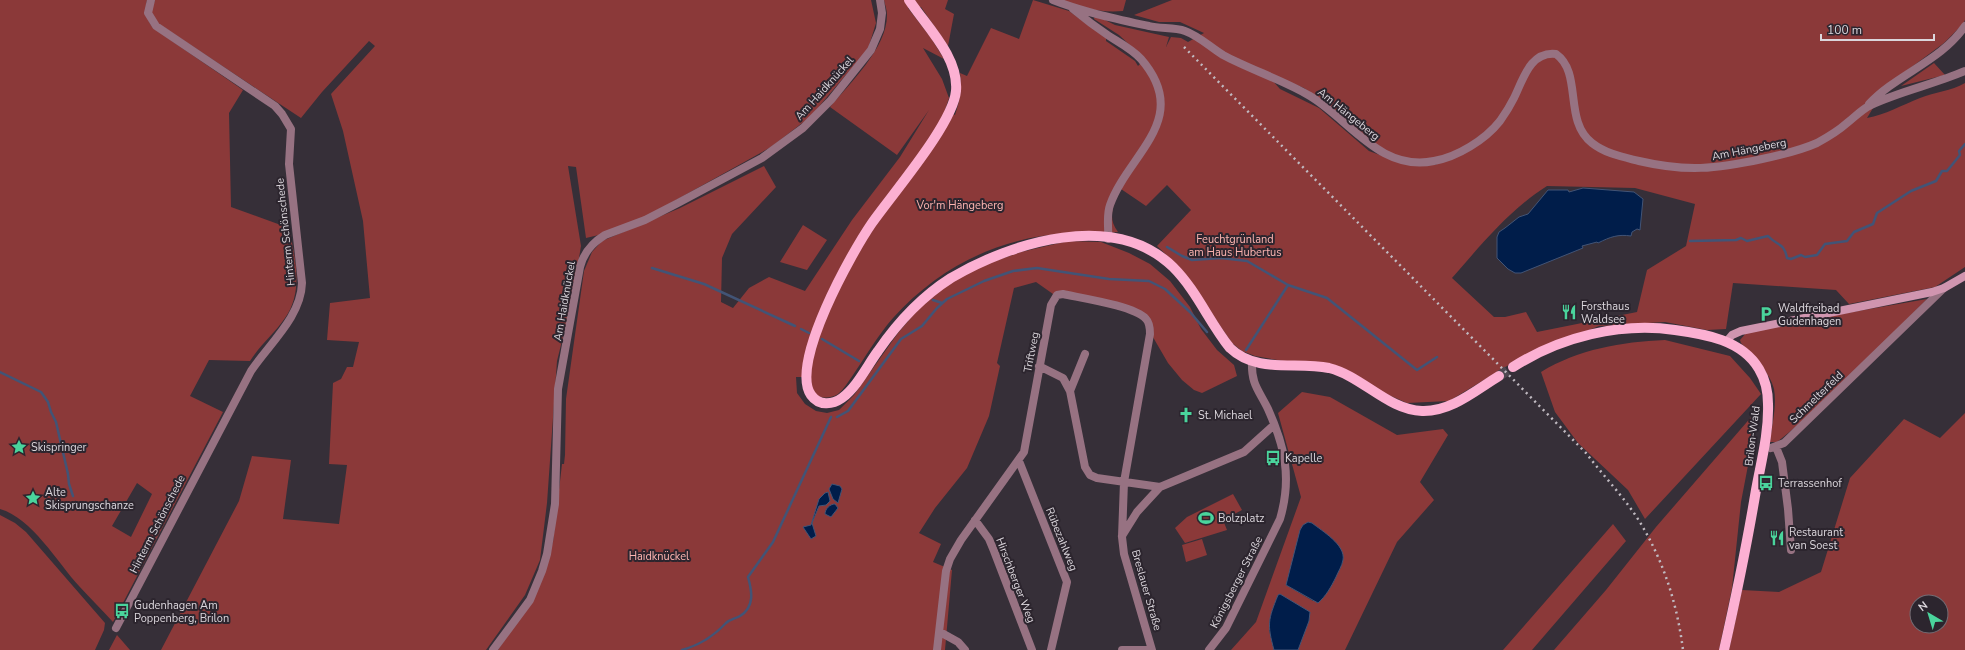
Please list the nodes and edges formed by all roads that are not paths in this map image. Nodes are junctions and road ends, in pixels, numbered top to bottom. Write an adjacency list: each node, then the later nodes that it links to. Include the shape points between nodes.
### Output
1 (151, 0): 26 (street, Hinterm Schönschede, via 148,14 156,26 275,106 291,129 289,164 302,284 301,296 284,327 264,350 251,371)
2 (880, 0): 28 (street, Am Haidknückel, via 880,29 872,50 831,100 803,128 762,158 656,215 605,235 586,251 580,267 558,389 555,498 547,554 530,600)
3 (909, 0): 9 (main road, via 948,57 956,92 947,118 869,226 833,293 816,331 808,357 805,378 812,396 820,402 827,403 845,395 917,304 938,287 974,265 999,253 1035,242 1071,237)
4 (1053, 0): 5 (street, Am Hängeberg)
5 (1071, 7): 8 (street, Am Hängeberg, via 1149,26 1185,31 1224,55 1310,96 1330,109 1373,148 1411,162 1442,159 1482,138 1500,121 1532,64 1546,53 1556,54 1566,64 1576,118 1586,138 1605,151 1649,163 1709,169 1785,155 1824,139); 9 (street, via 1137,55 1150,72 1158,94 1160,112 1156,129 1109,207)
6 (1965, 26): 8 (street, via 1946,47 1890,84)
7 (1965, 71): 8 (street, Am Hängeberg)
8 (1865, 108)
9 (1108, 239): 14 (main road, via 1132,243 1163,259 1188,285 1230,348)
10 (1965, 276): 11 (main road, Schmelterfeld)
11 (1944, 288): 12 (main road, Schmelterfeld, via 1741,331 1732,334); 25 (street, Schmelterfeld, via 1824,406 1784,443 1774,447 1782,462)
12 (1726, 342): 16 (main road, Brilon-Wald, via 1670,329 1624,328 1568,341); 38 (main road, Brilon-Wald, via 1745,353 1759,368 1765,383 1768,413 1746,545)
13 (1085, 354): 18 (street)
14 (1252, 361): 17 (main road, via 1267,365 1317,366 1336,370 1395,403 1424,411 1459,401); 19 (street, Königsberger Straße, via 1254,383)
15 (1039, 366): 18 (street, via 1063,378); 20 (street, Triftweg, via 1025,447); 21 (street, Triftweg, via 1051,305 1059,294 1132,310 1146,319 1150,334)
16 (1514, 367)
17 (1499, 376)
18 (1070, 391): 21 (street, via 1087,472 1097,478)
19 (1274, 425): 22 (street, via 1244,452); 37 (street, Königsberger Straße, via 1286,464 1284,507 1226,628)
20 (1019, 462): 23 (street, Triftweg); 32 (street, Rübezahlweg, via 1067,582)
21 (1124, 482): 22 (street); 24 (street, Breslauer Straße)
22 (1160, 487): 24 (street, via 1137,512)
23 (975, 520): 27 (street, Triftweg, via 948,564); 31 (street, Hirschberger Weg, via 994,551)
24 (1122, 537): 36 (street, Breslauer Straße, via 1124,554)
25 (1791, 550)
26 (116, 628)
27 (940, 632): 29 (street, Triftweg); 30 (street, via 958,642)
28 (493, 650)
29 (937, 650)
30 (965, 650)
31 (1032, 650)
32 (1051, 650)
33 (1122, 650): 34 (street)
34 (1134, 650): 35 (street)
35 (1148, 650)
36 (1152, 650)
37 (1209, 650)
38 (1724, 650)

